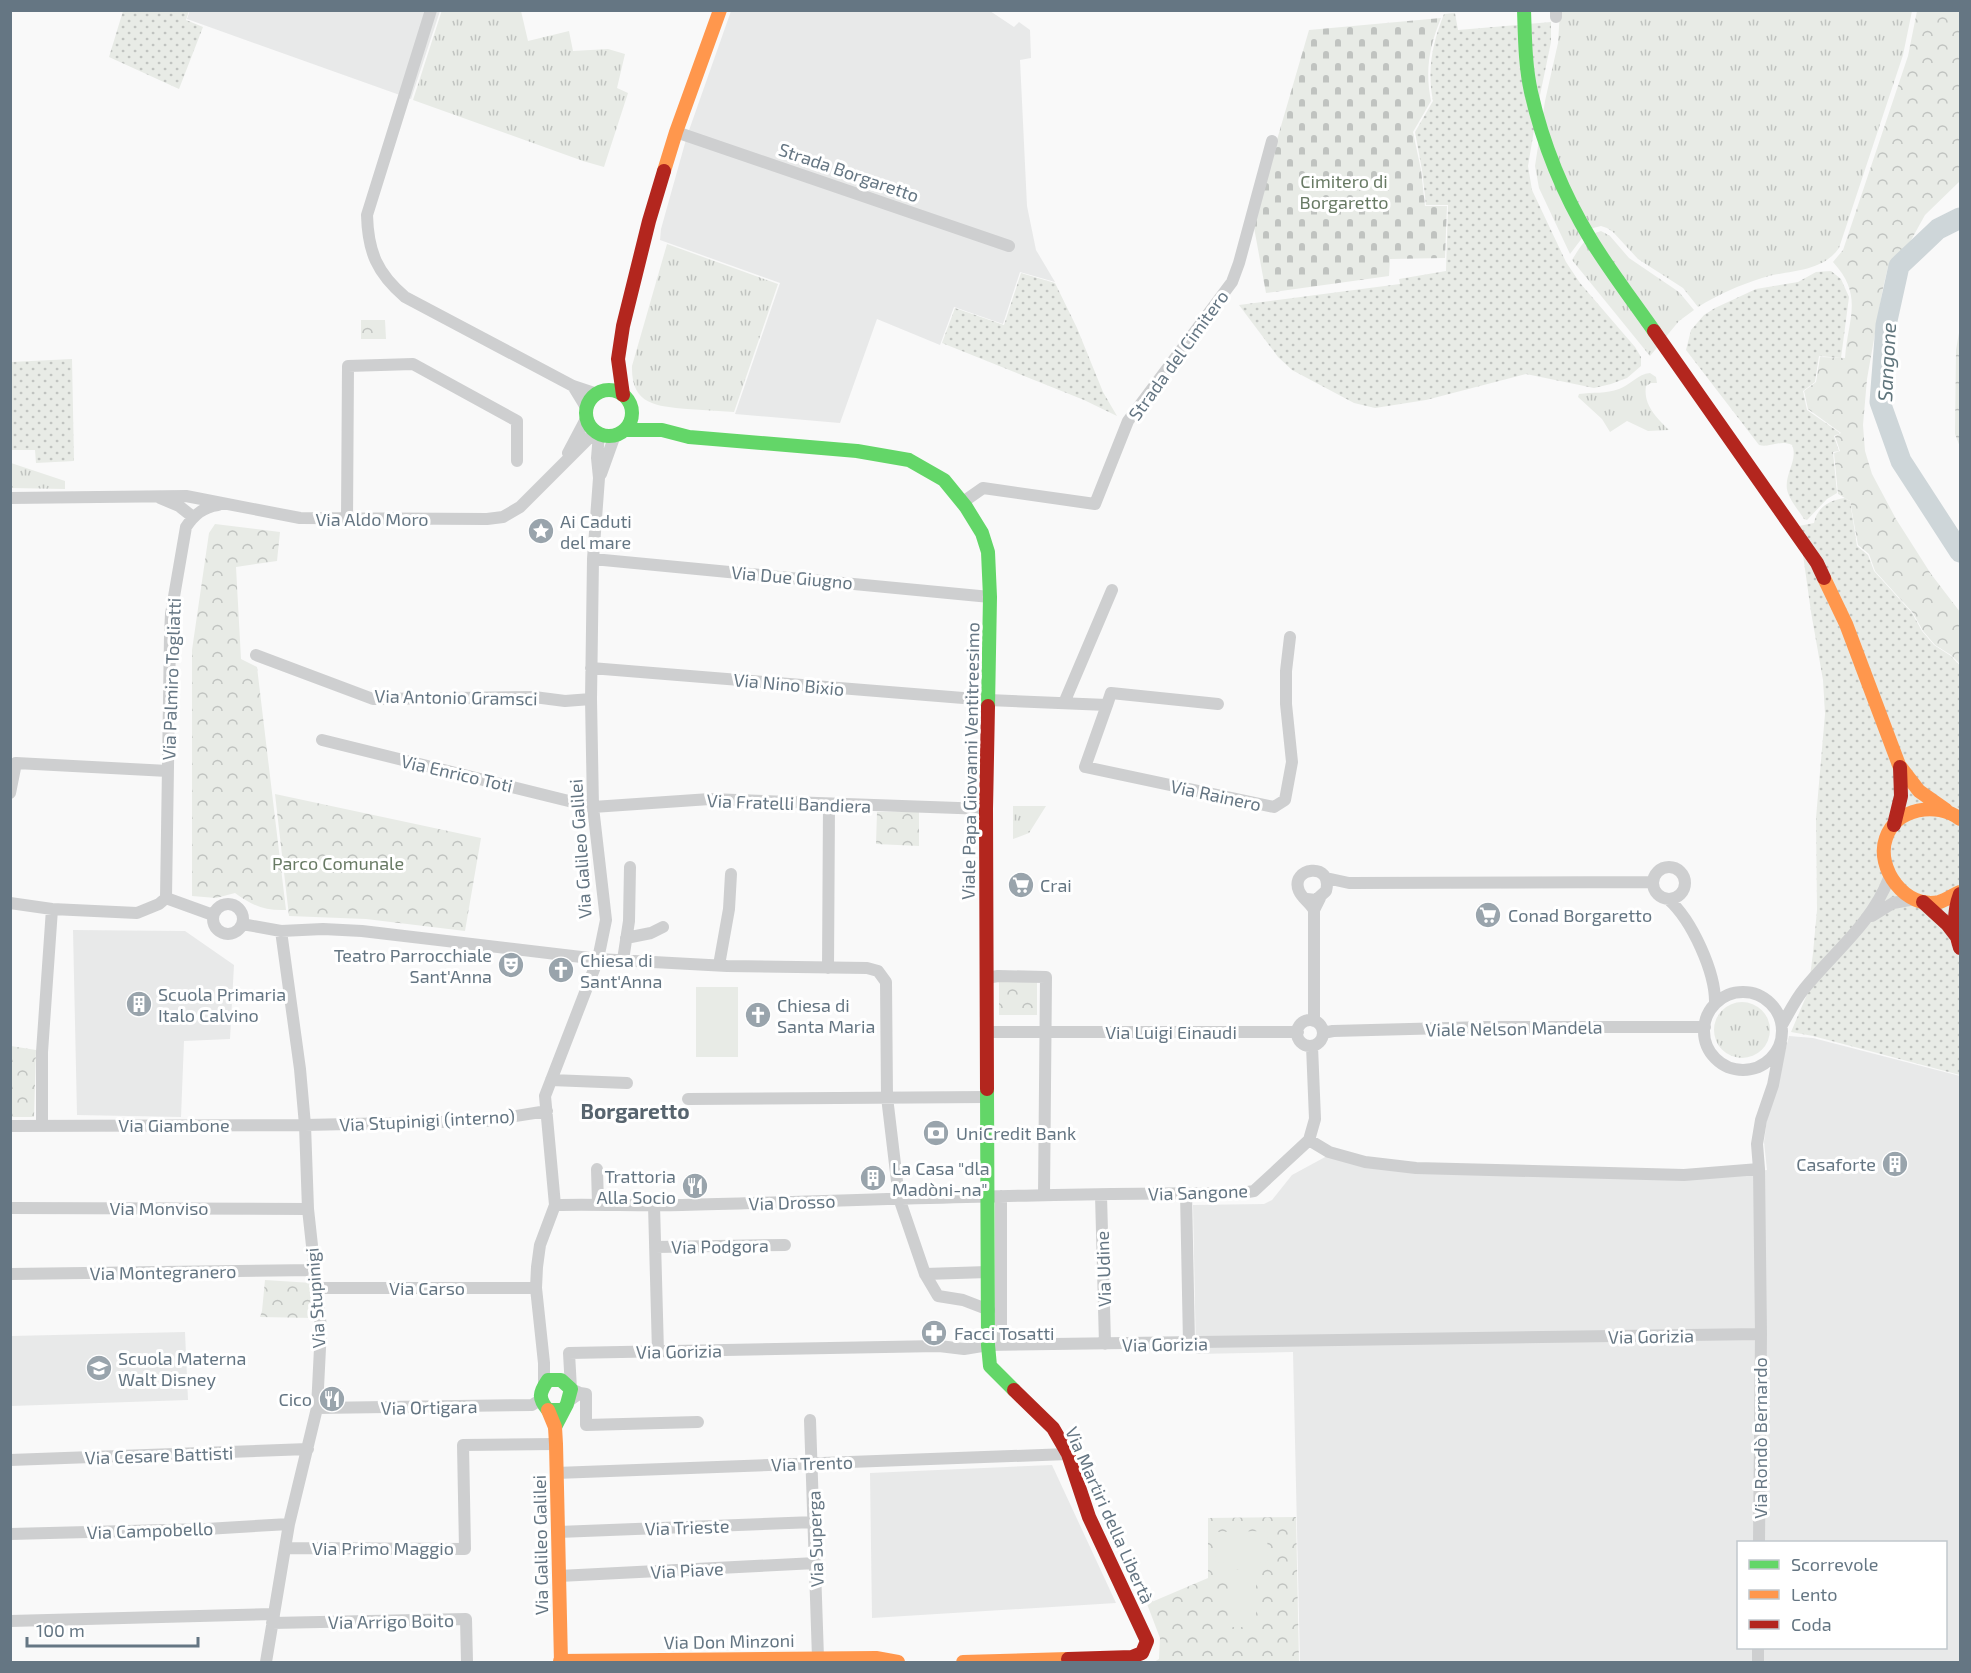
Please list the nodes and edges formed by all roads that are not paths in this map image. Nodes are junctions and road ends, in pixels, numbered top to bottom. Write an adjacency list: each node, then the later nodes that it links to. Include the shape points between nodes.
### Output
1 (431, 10): 8 (street, via 367,215 372,255 384,277 405,297)
2 (720, 10): 4 (street)
3 (1524, 10): 39 (street, via 1531,91 1563,190 1591,240 1817,563 1838,605)
4 (676, 132): 6 (street, Strada Borgaretto); 7 (street, via 649,221)
5 (1272, 141): 23 (street, Strada del Cimitero, via 1232,282 1128,421 1095,504 983,488)
6 (1010, 246)
7 (618, 359): 9 (street); 10 (street)
8 (573, 386): 9 (street); 12 (street)
9 (600, 393): 10 (street, via 614,391); 12 (street, via 590,401)
10 (623, 395): 11 (street)
11 (632, 409): 13 (street, Viale Papa Giovanni Ventitreesimo); 15 (street, via 631,420)
12 (587, 413): 14 (street); 18 (street, Via Aldo Moro)
13 (662, 430): 15 (street, Viale Papa Giovanni Ventitreesimo); 23 (street, Viale Papa Giovanni Ventitreesimo, via 909,460 944,480)
14 (597, 432): 15 (street); 16 (street, Via Aldo Moro); 17 (street, Via Galileo Galilei)
15 (620, 433): 20 (street, Via Galileo Galilei)
16 (580, 447): 17 (street, via 590,449); 18 (street, Via Aldo Moro)
17 (597, 458): 20 (street, Via Galileo Galilei)
18 (566, 459): 26 (street, Via Aldo Moro, via 520,507 503,517)
19 (517, 461): 26 (street, via 517,421 413,364 348,366)
20 (599, 478): 27 (street, Via Galileo Galilei)
21 (10, 498): 22 (street, Via Aldo Moro)
22 (156, 498): 24 (street, Via Aldo Moro, via 186,496); 25 (street, Via Aldo Moro, via 179,506)
23 (963, 502): 29 (street, Viale Papa Giovanni Ventitreesimo, via 988,552)
24 (224, 505): 25 (street, via 211,506); 26 (street, Via Aldo Moro, via 300,518)
25 (193, 517): 40 (street, Via Palmiro Togliatti, via 186,528 171,614)
26 (347, 519)
27 (593, 559): 29 (street, Via Due Giugno); 32 (street, Via Galileo Galilei)
28 (1113, 590): 35 (street)
29 (990, 597): 34 (street, Viale Papa Giovanni Ventitreesimo)
30 (1290, 637): 37 (street, Via Rainero, via 1286,704 1292,762 1285,800 1274,807 1085,767)
31 (256, 655): 33 (street, Via Antonio Gramsci, via 373,699)
32 (591, 668): 33 (street, Via Galileo Galilei); 34 (street, Via Nino Bixio)
33 (591, 699): 43 (street, Via Galileo Galilei)
34 (988, 700): 35 (street); 44 (street, Viale Papa Giovanni Ventitreesimo)
35 (1064, 703): 37 (street)
36 (1218, 704): 37 (street, via 1111,693)
37 (1107, 705)
38 (322, 740): 43 (street, Via Enrico Toti)
39 (1899, 765): 45 (street, via 1918,792); 47 (street, via 1901,796)
40 (168, 771): 41 (street, Via Palmiro Togliatti, via 16,763); 55 (street, Via Palmiro Togliatti)
41 (10, 793)
42 (830, 804): 43 (street, Via Fratelli Bandiera, via 710,799); 44 (street, Via Fratelli Bandiera); 71 (street)
43 (593, 807): 68 (street, Via Galileo Galilei, via 606,920)
44 (986, 809): 72 (street, Viale Papa Giovanni Ventitreesimo)
45 (1946, 810): 46 (street); 47 (street, via 1923,808)
46 (1960, 819)
47 (1894, 825): 51 (street, via 1884,851)
48 (630, 867): 66 (street)
49 (731, 874): 70 (street)
50 (1326, 878): 53 (street); 56 (street); 56 (street, via 1313,870 1300,877 1299,892)
51 (1889, 878): 58 (street); 62 (street)
52 (1652, 882): 53 (street); 57 (street, via 1658,896); 57 (street, via 1657,872 1666,867 1681,873 1684,888 1678,896)
53 (1349, 883): 56 (street)
54 (1960, 893): 58 (street, via 1940,901); 67 (street, via 1954,922)
55 (166, 898): 60 (street, via 137,913); 61 (street)
56 (1317, 899): 74 (street)
57 (1668, 899): 73 (street, via 1684,916 1703,955 1712,976)
58 (1919, 901): 62 (street, via 1893,903); 67 (street, via 1947,924)
59 (10, 903): 60 (street)
60 (52, 909): 91 (street, via 42,1052)
61 (213, 915): 63 (street, via 216,927 224,933 232,933); 63 (street, via 221,906 231,904 240,911)
62 (1866, 920): 75 (street, via 1803,990)
63 (242, 924): 65 (street)
64 (663, 927): 66 (street)
65 (280, 931): 68 (street, via 362,931); 89 (street, Via Stupinigi)
66 (626, 938): 69 (street)
67 (1959, 943)
68 (598, 959): 69 (street); 83 (street, Via Galileo Galilei)
69 (623, 960): 70 (street)
70 (719, 965): 71 (street)
71 (828, 968): 85 (street, via 867,968 878,971 886,982)
72 (986, 978): 77 (street, Viale Papa Giovanni Ventitreesimo); 78 (street, via 1046,977)
73 (1715, 1005): 75 (street, via 1735,993 1759,995 1777,1011); 76 (street)
74 (1314, 1021): 79 (street, via 1305,1022); 80 (street)
75 (1782, 1025): 81 (street)
76 (1704, 1027): 80 (street, Viale Nelson Mandela, via 1486,1027); 81 (street, via 1710,1051 1723,1064 1740,1070 1764,1065)
77 (986, 1032): 78 (street, Via Luigi Einaudi); 86 (street, Viale Papa Giovanni Ventitreesimo)
78 (1044, 1032): 79 (street, Via Luigi Einaudi); 96 (street)
79 (1298, 1032): 82 (street, via 1302,1042)
80 (1323, 1033): 82 (street)
81 (1780, 1043): 94 (street, Via Rondò Bernardo, via 1773,1085 1761,1120 1757,1144)
82 (1312, 1046): 92 (street, via 1315,1119)
83 (551, 1080): 84 (street); 88 (street, Via Galileo Galilei, via 545,1096)
84 (627, 1083)
85 (887, 1097): 86 (street); 87 (street); 99 (street)
86 (987, 1097): 98 (street, Viale Papa Giovanni Ventitreesimo)
87 (688, 1099)
88 (547, 1111): 89 (street, Via Stupinigi (interno), via 485,1121); 101 (street, Via Galileo Galilei)
89 (305, 1125): 91 (street, Via Giambone); 104 (street, Via Stupinigi)
90 (10, 1126): 91 (street, Via Giambone)
91 (42, 1126)
92 (1309, 1140): 94 (street, via 1329,1152 1365,1162 1416,1168 1684,1175); 95 (street, Via Sangone, via 1254,1191)
93 (597, 1169): 100 (street)
94 (1759, 1169): 114 (street, Via Rondò Bernardo)
95 (1186, 1193): 97 (street, Via Sangone); 115 (street)
96 (1044, 1195): 97 (street, Via Sangone); 98 (street, Via Sangone)
97 (1101, 1195): 116 (street, Via Udine)
98 (994, 1196): 99 (street, Via Drosso); 108 (street, Viale Papa Giovanni Ventitreesimo); 117 (street)
99 (899, 1198): 102 (street, Via Drosso); 110 (street)
100 (598, 1204): 101 (street, Via Drosso); 102 (street, Via Drosso)
101 (555, 1205): 111 (street, Via Galileo Galilei, via 540,1245)
102 (654, 1205): 106 (street, Via Podgora)
103 (10, 1208): 104 (street, Via Monviso)
104 (308, 1209): 107 (street, Via Stupinigi)
105 (785, 1245): 106 (street, Via Podgora)
106 (655, 1247): 118 (street, Via Podgora)
107 (315, 1270): 109 (street, Via Montegranero); 112 (street, Via Stupinigi)
108 (988, 1272): 110 (street); 113 (street, Viale Papa Giovanni Ventitreesimo)
109 (10, 1274)
110 (925, 1274): 113 (street, via 938,1296)
111 (536, 1287): 112 (street, Via Carso); 120 (street, Via Galileo Galilei)
112 (318, 1288): 122 (street, Via Stupinigi, via 321,1328)
113 (989, 1310): 117 (street, Viale Papa Giovanni Ventitreesimo)
114 (1761, 1334): 115 (street, Via Gorizia); 135 (street, Via Rondò Bernardo)
115 (1189, 1343): 116 (street, Via Gorizia)
116 (1105, 1344): 117 (street, Via Gorizia)
117 (995, 1345): 118 (street, Via Gorizia, via 964,1349 939,1346); 127 (street, Via Martiri della Libertà, via 990,1366 1053,1428)
118 (658, 1352): 119 (street, Via Gorizia)
119 (569, 1353): 121 (street, Via Galileo Galilei)
120 (544, 1383): 121 (street, via 540,1390); 121 (street, via 551,1379 565,1381)
121 (562, 1400): 122 (street, Via Ortigara, via 532,1405); 124 (street, via 586,1394 586,1425); 125 (street, Via Galileo Galilei, via 555,1427)
122 (317, 1408): 126 (street, Via Stupinigi)
123 (810, 1420): 129 (street, Via Superga)
124 (698, 1422)
125 (556, 1444): 130 (street, Via Galileo Galilei); 136 (street, Via Primo Maggio, via 463,1445 465,1549)
126 (308, 1449): 128 (street, Via Cesare Battisti); 132 (street, Via Stupinigi)
127 (1068, 1454): 129 (street, Via Trento); 146 (street, Via Martiri della Libertà, via 1089,1517 1147,1641 1144,1650 1132,1657)
128 (10, 1460)
129 (812, 1463): 130 (street, Via Trento); 131 (street, Via Superga)
130 (556, 1473): 133 (street, Via Galileo Galilei)
131 (815, 1522): 133 (street, Via Trieste); 137 (street, Via Superga)
132 (289, 1524): 134 (street, Via Campobello); 136 (street, Via Stupinigi)
133 (558, 1532): 138 (street, Via Galileo Galilei)
134 (10, 1534)
135 (1759, 1541)
136 (286, 1548): 139 (street, Via Stupinigi)
137 (816, 1563): 138 (street, Via Piave); 141 (street, Via Superga)
138 (559, 1576): 144 (street, Via Galileo Galilei)
139 (273, 1619): 140 (street); 142 (street, Via Stupinigi); 143 (street, Via Arrigo Boito, via 466,1619)
140 (10, 1621)
141 (818, 1658): 144 (street, Via Don Minzoni); 145 (street, Via Don Minzoni)
142 (266, 1662)
143 (467, 1662)
144 (560, 1662)
145 (898, 1662)
146 (963, 1662)

